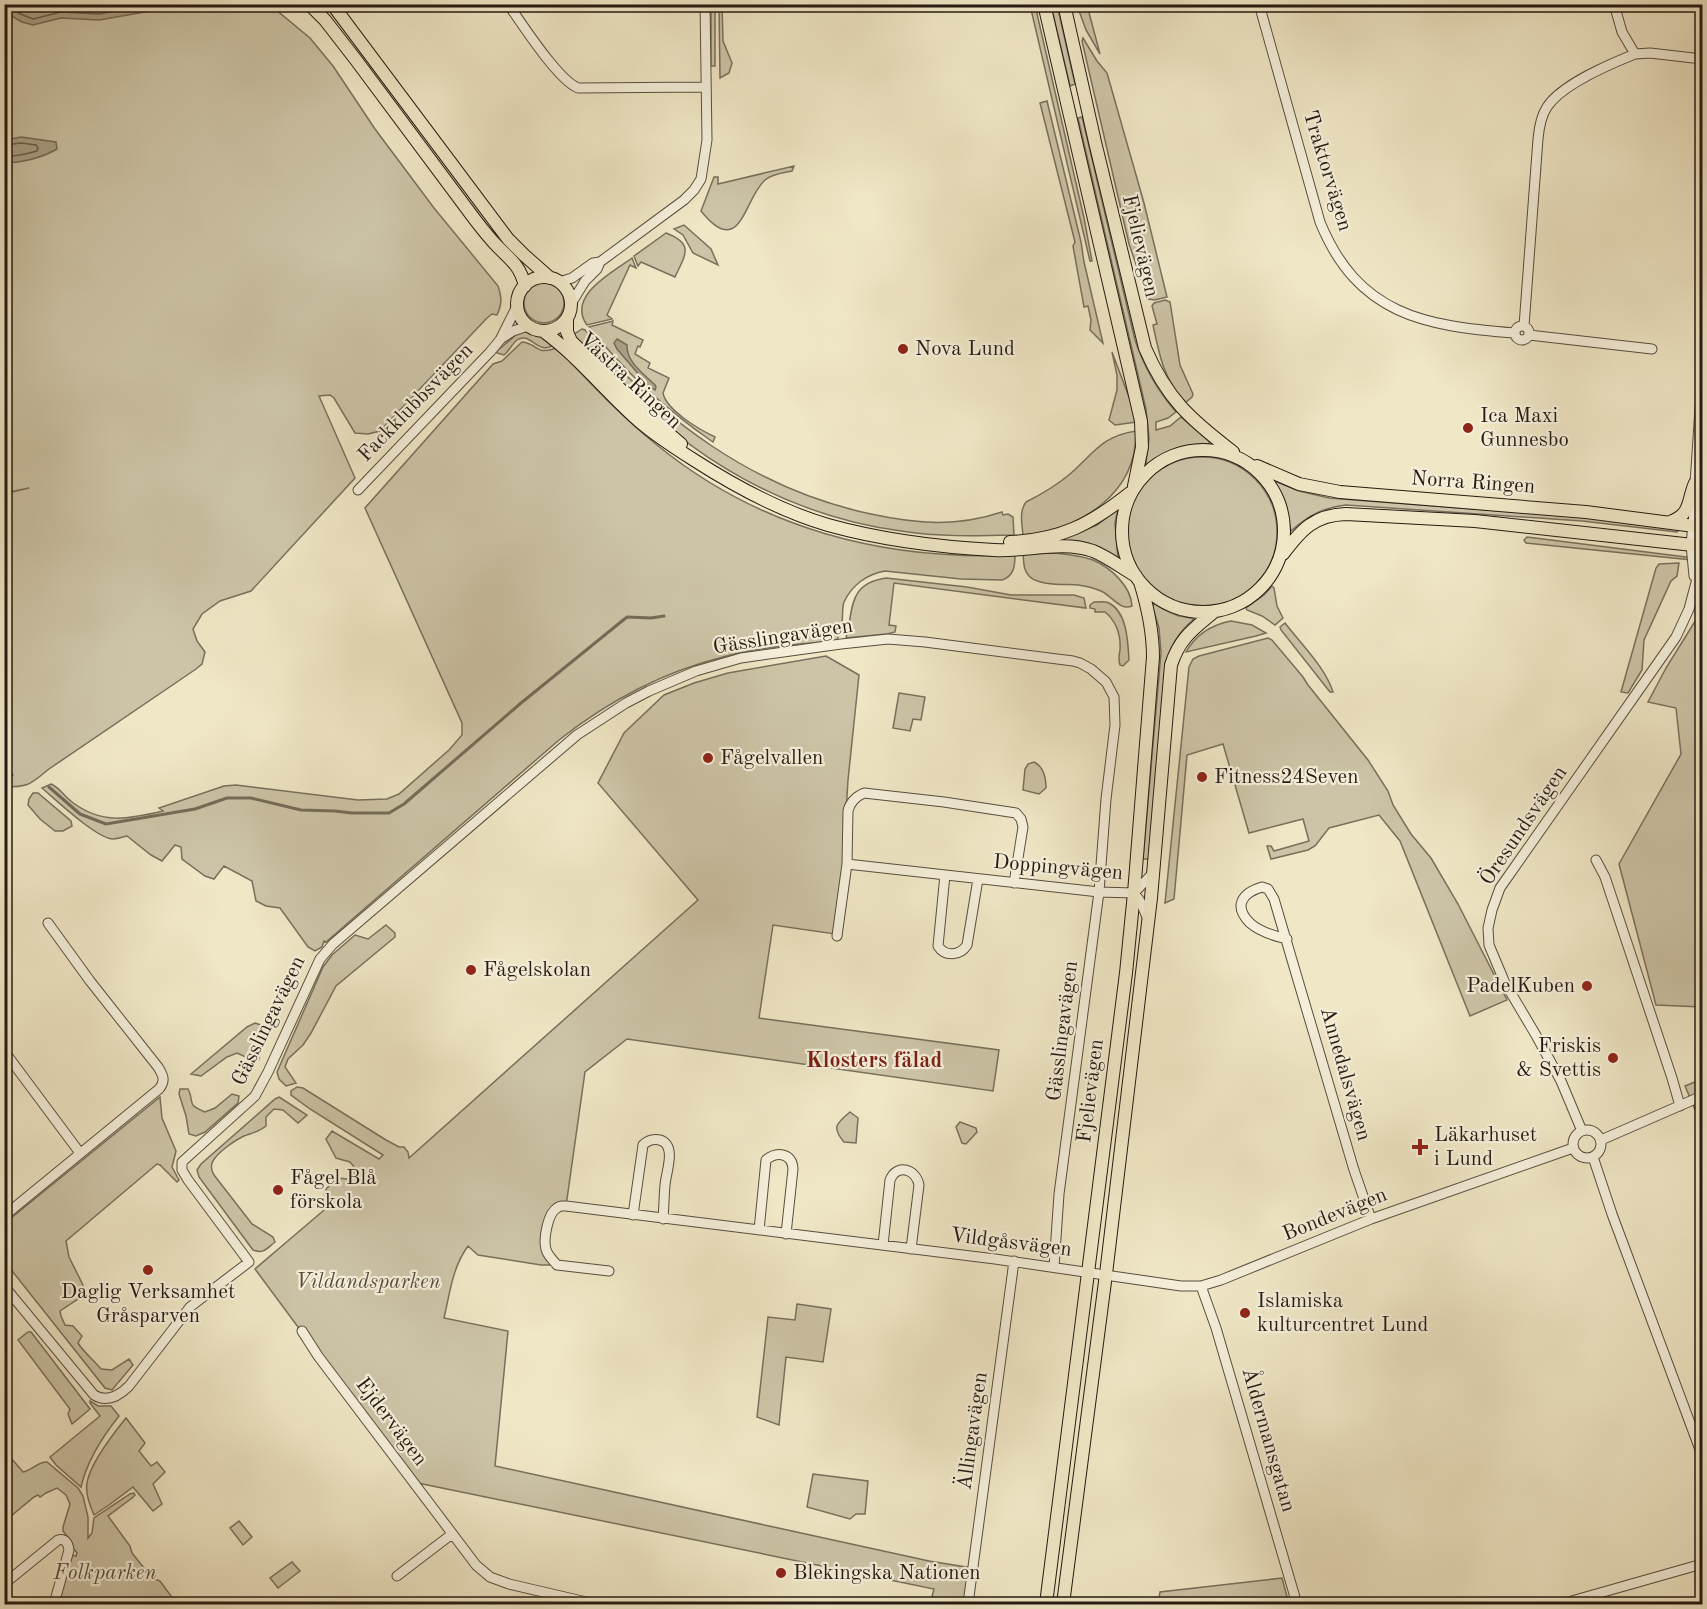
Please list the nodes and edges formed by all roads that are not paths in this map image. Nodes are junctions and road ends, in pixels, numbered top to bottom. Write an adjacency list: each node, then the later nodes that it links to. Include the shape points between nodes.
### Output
1 (309, 4): 14 (main road, via 356,60 476,221 516,265)
2 (332, 4): 13 (main road, Västra Ringen, via 508,239)
3 (508, 4): 11 (street, via 571,86)
4 (705, 4): 11 (street)
5 (1044, 4): 30 (main road, Fjelievägen, via 1141,422 1142,447)
6 (1064, 4): 26 (main road, Fjelievägen, via 1145,348 1164,387 1179,406)
7 (1259, 4): 21 (street, Traktorvägen, via 1320,222 1344,267 1367,291 1398,312 1445,326)
8 (1614, 4): 9 (street, via 1622,32)
9 (1635, 54): 10 (street); 19 (street, via 1564,90 1542,117)
10 (1702, 59)
11 (705, 87): 12 (street, via 706,140 701,179 674,208)
12 (600, 262): 13 (street, via 572,278); 15 (street)
13 (555, 280): 14 (main road, via 536,279); 15 (main road, Västra Ringen, via 568,291)
14 (525, 286): 16 (main road)
15 (571, 304): 17 (main road, Västra Ringen)
16 (518, 306): 18 (main road); 23 (street, Fackklubbsvägen)
17 (567, 320): 20 (main road, Västra Ringen, via 556,329); 27 (main road, Västra Ringen, via 567,332 575,344 667,433)
18 (528, 326): 20 (main road, Västra Ringen); 23 (street, Fackklubbsvägen)
19 (1524, 326): 21 (street, via 1516,327); 22 (street)
20 (543, 331): 27 (main road, Västra Ringen, via 639,422)
21 (1514, 333): 22 (street, Traktorvägen, via 1520,340)
22 (1529, 335): 24 (street, Traktorvägen)
23 (500, 340): 29 (street, Fackklubbsvägen)
24 (1652, 349)
25 (1702, 378): 28 (street, Öresundsvägen)
26 (1244, 461): 30 (main road, via 1210,450 1187,451 1156,465); 31 (main road, Norra Ringen, via 1299,484 1326,490); 34 (main road, via 1271,487 1281,510 1284,534)
27 (721, 477): 33 (main road, Västra Ringen, via 780,507 825,524 882,538)
28 (1695, 483): 31 (main road, via 1686,510); 32 (street, Öresundsvägen)
29 (358, 490)
30 (1132, 491): 33 (main road, Västra Ringen, via 1100,516 1062,533 1017,542); 35 (main road, via 1124,512 1122,534 1126,556)
31 (1670, 522): 32 (main road, Norra Ringen)
32 (1699, 533): 34 (main road, Norra Ringen, via 1674,542 1475,521 1343,514 1309,525); 52 (street, Öresundsvägen, via 1694,587 1676,637 1500,888 1488,928 1489,945 1505,983 1561,1081)
33 (943, 546): 35 (main road, Västra Ringen, via 1006,551 1079,548 1107,558)
34 (1279, 559): 36 (main road, via 1258,590 1238,604)
35 (1138, 579): 36 (main road, via 1174,607); 44 (main road, Fjelievägen, via 1150,613 1153,657)
36 (1215, 611): 39 (main road, Fjelievägen, via 1179,644 1171,665)
37 (1596, 860): 51 (street, via 1605,877)
38 (847, 864): 40 (street, Doppingvägen); 42 (street, via 849,805 864,793 882,794 1016,813 1023,826); 47 (street)
39 (1153, 873): 44 (street, Doppingvägen); 45 (main road, Fjelievägen)
40 (945, 875): 41 (street, Doppingvägen); 41 (street, Doppingvägen, via 938,946 954,954 967,945)
41 (978, 879): 42 (street, Doppingvägen)
42 (1014, 883): 43 (street, Doppingvägen)
43 (1099, 892): 44 (street, Doppingvägen); 66 (street, Gässlingavägen, via 1059,1194); 70 (street, Gässlingavägen, via 1115,725 1114,697 1106,682 1080,663 888,639 741,658 696,671 649,690 577,735 322,956 255,1096 183,1162 182,1170 188,1180 249,1262 190,1307 119,1395 103,1399 89,1391)
44 (1134, 893): 45 (street, Doppingvägen); 68 (main road, Fjelievägen)
45 (1148, 919): 69 (main road, Fjelievägen)
46 (48, 923): 55 (street, via 164,1080 159,1089)
47 (837, 936)
48 (1287, 939): 48 (street, Annedalsvägen, via 1268,889 1262,887 1246,894 1242,907 1251,924); 60 (street, Annedalsvägen)
49 (4, 1052): 55 (street)
50 (1702, 1096): 51 (street)
51 (1680, 1106): 53 (street)
52 (1582, 1131): 53 (street, via 1593,1131); 54 (street, via 1574,1138)
53 (1601, 1140): 56 (street, via 1600,1150)
54 (1573, 1148): 56 (street, via 1582,1158); 60 (street, Bondevägen)
55 (80, 1153): 58 (street)
56 (1593, 1157): 73 (street)
57 (633, 1215): 59 (street, Vildgåsvägen); 59 (street, via 643,1145 660,1139 670,1154); 67 (street, Vildgåsvägen, via 566,1206 552,1213 545,1240 557,1264)
58 (4, 1216)
59 (663, 1219): 61 (street, Vildgåsvägen)
60 (1371, 1219): 71 (street, Bondevägen)
61 (759, 1230): 62 (street, Vildgåsvägen); 62 (street, via 766,1160 783,1154 793,1163)
62 (786, 1234): 63 (street, Vildgåsvägen)
63 (882, 1245): 64 (street, Vildgåsvägen); 64 (street, via 890,1180 896,1172 908,1170 915,1174 919,1185)
64 (912, 1249): 65 (street, Vildgåsvägen)
65 (1014, 1261): 66 (street, Vildgåsvägen); 80 (street, Ällingavägen)
66 (1054, 1267): 68 (street, Vildgåsvägen)
67 (609, 1271)
68 (1088, 1272): 69 (street, Vildgåsvägen); 81 (main road, Fjelievägen)
69 (1106, 1274): 71 (street, Bondevägen); 82 (main road, Fjelievägen)
70 (4, 1286)
71 (1201, 1286): 83 (street, Åldermansgatan)
72 (302, 1331): 74 (street, Ejdervägen)
73 (1702, 1455)
74 (452, 1534): 76 (street); 79 (street, Ejdervägen, via 490,1577)
75 (1702, 1564): 84 (street)
76 (397, 1576)
77 (4, 1584): 78 (street, via 58,1539 64,1540 69,1550)
78 (54, 1605)
79 (595, 1605)
80 (968, 1605)
81 (1046, 1605)
82 (1063, 1605)
83 (1297, 1605)
84 (1561, 1605)

